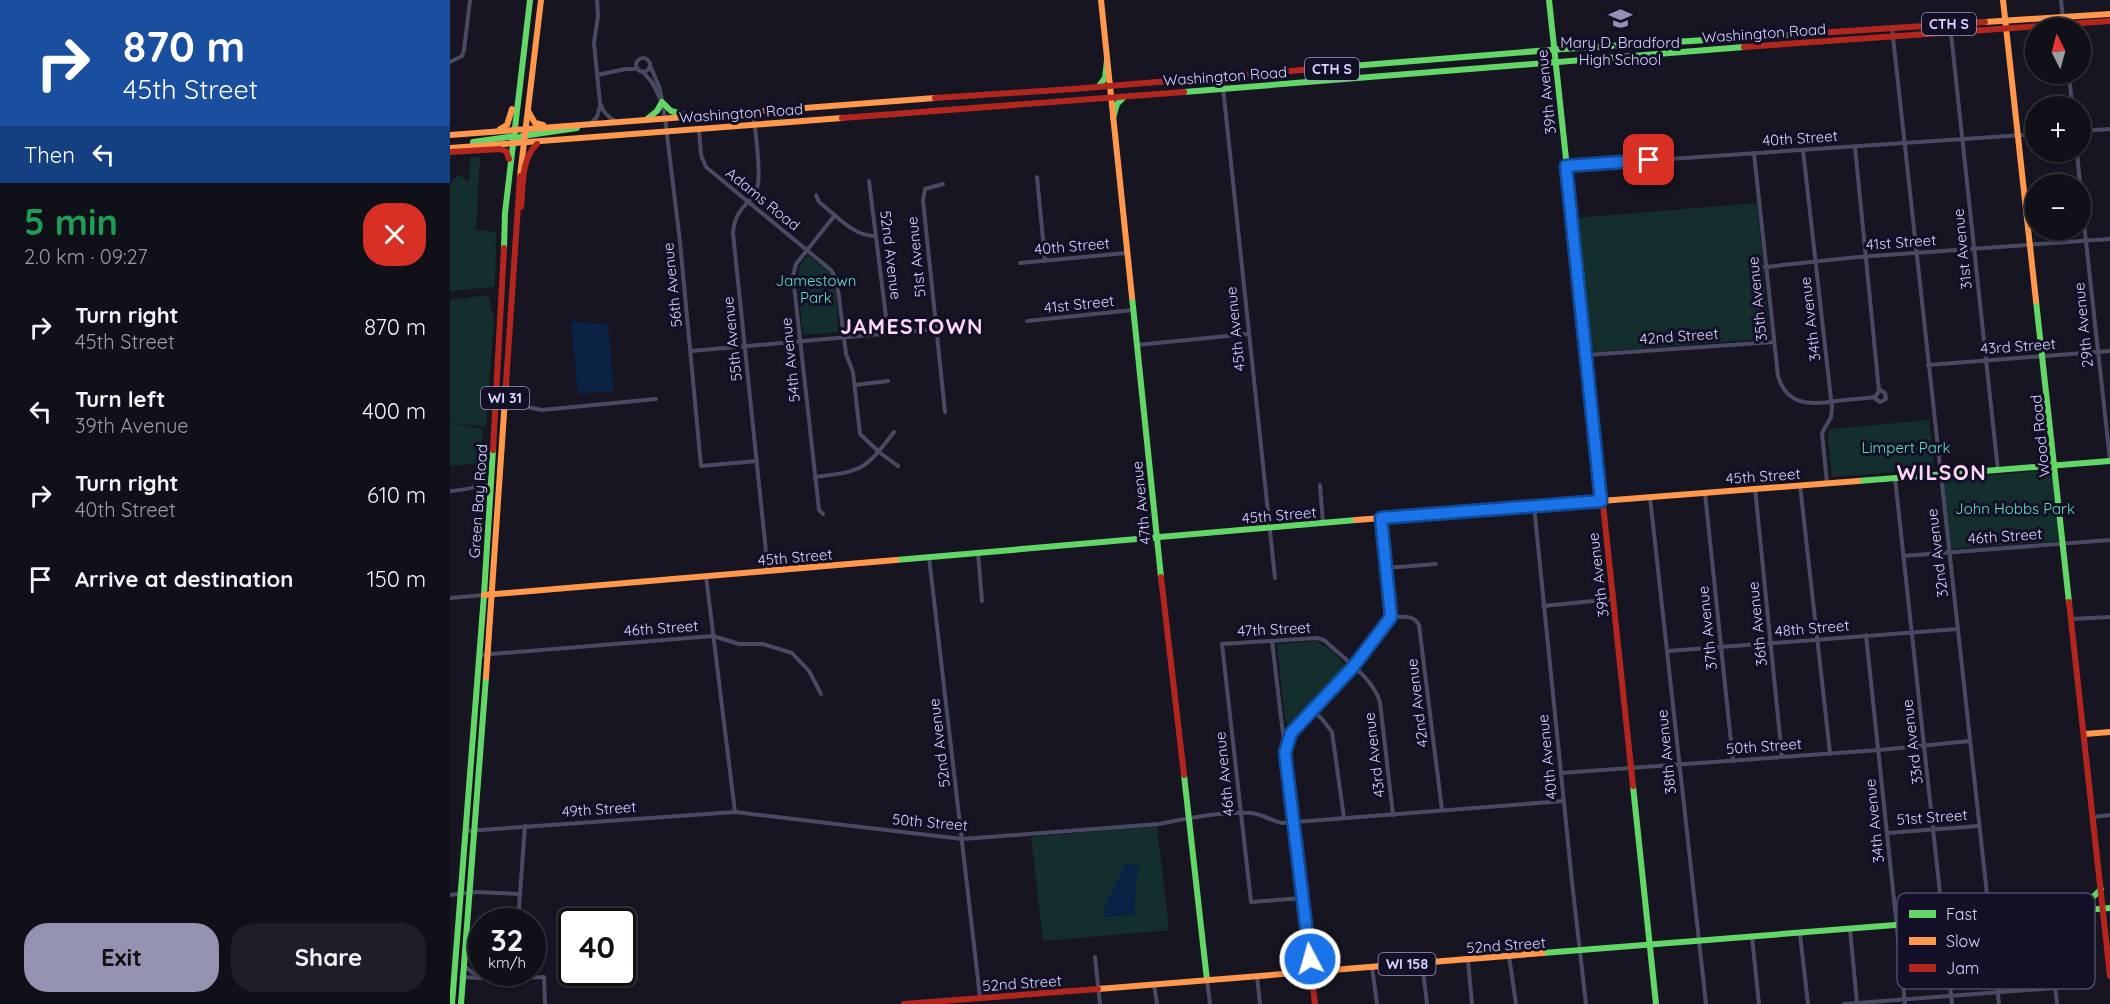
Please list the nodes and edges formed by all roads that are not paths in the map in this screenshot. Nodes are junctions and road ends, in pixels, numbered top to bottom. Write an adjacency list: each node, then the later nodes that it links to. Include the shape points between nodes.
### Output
1 (470, 0): 24 (street, via 464,50 462,56)
2 (530, 0): 27 (main road, Green Bay Road / WI 31)
3 (541, 0): 40 (main road, Green Bay Road / WI 31)
4 (597, 0): 30 (street)
5 (1101, 0): 22 (main road, 47th Avenue)
6 (1549, 0): 20 (main road, 39th Avenue)
7 (2003, 0): 13 (main road, Wood Road)
8 (2061, 0): 10 (street)
9 (2110, 14): 10 (main road, Washington Road / CTH S)
10 (2062, 17): 13 (main road, Washington Road / CTH S)
11 (2110, 21): 12 (main road, Washington Road / CTH S)
12 (2091, 23)
13 (2006, 24): 14 (main road, Washington Road / CTH S); 16 (main road, Washington Road / CTH S); 60 (main road, Wood Road)
14 (2025, 25)
15 (1892, 28): 16 (main road, Washington Road / CTH S); 17 (main road, Washington Road); 18 (street, 32nd Avenue)
16 (1951, 28): 18 (main road, Washington Road / CTH S); 62 (street, 31st Avenue)
17 (1868, 34): 18 (main road, Washington Road); 19 (main road, Washington Road); 21 (main road, Washington Road)
18 (1894, 36): 66 (street, 32nd Avenue)
19 (1628, 44): 20 (main road, Washington Road); 21 (main road, via 1626,52 1607,53)
20 (1554, 50): 23 (main road, 39th Avenue); 31 (main road, Washington Road / CTH S)
21 (1598, 58): 23 (main road, Washington Road)
22 (1107, 60): 32 (main road, 47th Avenue); 33 (main road, via 1104,81)
23 (1556, 61): 34 (main road, Washington Road / CTH S); 72 (main road, 39th Avenue)
24 (450, 62)
25 (636, 62): 26 (street, via 643,58); 28 (street); 29 (street)
26 (650, 65): 29 (street, via 647,70); 38 (street, 56th Avenue)
27 (522, 67): 51 (main road, Green Bay Road / WI 31); 54 (main road, via 510,120 505,127)
28 (626, 69): 29 (street); 30 (street)
29 (640, 70): 38 (street, 56th Avenue, via 652,82)
30 (597, 75): 39 (street)
31 (1222, 78): 32 (main road, Washington Road / CTH S); 34 (street, 45th Avenue)
32 (1110, 86): 33 (main road, Washington Road / CTH S); 36 (main road, 47th Avenue)
33 (1095, 87): 37 (main road, Washington Road / CTH S)
34 (1223, 89): 35 (main road, Washington Road / CTH S); 98 (street, 45th Avenue)
35 (1126, 96): 36 (main road, Washington Road / CTH S); 45 (main road, via 1119,101)
36 (1111, 97): 42 (main road, Washington Road / CTH S); 45 (main road, 47th Avenue)
37 (886, 101): 41 (main road, Washington Road / CTH S); 42 (main road)
38 (662, 102): 43 (main road, via 678,114); 44 (street, 56th Avenue); 46 (main road)
39 (600, 103): 47 (street); 48 (street, via 597,117)
40 (528, 109): 50 (main road, via 537,124); 57 (main road, Green Bay Road / WI 31)
41 (753, 111): 43 (main road, Washington Road / CTH S); 49 (street, 55th Avenue)
42 (888, 114): 49 (main road, Washington Road / CTH S)
43 (703, 115): 44 (main road, Washington Road / CTH S)
44 (665, 118): 46 (main road, Washington Road / CTH S); 56 (street, 56th Avenue)
45 (1113, 118): 86 (main road, 47th Avenue)
46 (646, 119): 47 (main road, Washington Road / CTH S)
47 (617, 122): 48 (main road, Washington Road / CTH S)
48 (589, 124): 50 (main road, Washington Road / CTH S); 57 (main road, via 566,130); 61 (main road, via 593,129)
49 (754, 124): 52 (main road, Washington Road / CTH S); 77 (street, 55th Avenue, via 759,174 757,187)
50 (574, 125): 57 (main road, Washington Road / CTH S)
51 (514, 129): 54 (main road, Washington Road / CTH S); 57 (main road, Washington Road / CTH S); 63 (main road, Green Bay Road / WI 31)
52 (699, 129): 56 (main road, Washington Road / CTH S); 77 (street, Adams Road, via 706,167)
53 (2110, 129): 55 (street)
54 (492, 130): 58 (main road, Washington Road / CTH S)
55 (2091, 130)
56 (666, 131): 61 (main road, Washington Road / CTH S); 104 (street, 56th Avenue)
57 (526, 132): 63 (main road); 65 (main road, Green Bay Road / WI 31)
58 (450, 135)
59 (2025, 135): 60 (street, 40th Street)
60 (2018, 136): 62 (street, 40th Street); 83 (main road, Wood Road)
61 (591, 137): 64 (main road, Washington Road / CTH S)
62 (1962, 138): 66 (street, 40th Street); 84 (street, 31st Avenue)
63 (512, 140): 65 (main road, Washington Road / CTH S); 68 (main road, Washington Road, via 490,139); 71 (main road, Green Bay Road / WI 31)
64 (545, 141): 65 (main road, Washington Road / CTH S); 79 (main road, via 534,146 528,159)
65 (525, 143): 79 (main road, Green Bay Road / WI 31)
66 (1905, 143): 67 (street, 40th Street); 87 (street, 32nd Avenue)
67 (1855, 147): 69 (street, 40th Street); 88 (street)
68 (450, 149): 71 (main road, via 500,149 508,153)
69 (1803, 150): 70 (street, 40th Street); 90 (street, 34th Avenue)
70 (1754, 153): 72 (street, 40th Street); 92 (street, 35th Avenue)
71 (510, 162): 116 (main road, Green Bay Road / WI 31)
72 (1566, 166): 107 (main road, 39th Avenue)
73 (1037, 177): 89 (street)
74 (869, 181): 80 (street, 52nd Avenue)
75 (943, 184): 96 (street, 51st Avenue, via 925,189 923,200)
76 (816, 195): 78 (street)
77 (747, 202): 85 (street, Adams Road); 103 (street, 55th Avenue, via 737,213 733,233)
78 (835, 215): 80 (street, via 859,233); 85 (street, 54th Avenue)
79 (516, 228): 118 (main road, Green Bay Road / WI 31)
80 (876, 236): 97 (street, 52nd Avenue)
81 (2110, 239): 82 (street, 41st Street)
82 (2086, 241): 83 (street, 41st Street); 106 (street, 29th Avenue)
83 (2031, 244): 84 (street, 41st Street); 108 (main road, Wood Road)
84 (1974, 249): 87 (street, 41st Street); 109 (street, 31st Avenue)
85 (807, 251): 99 (street, Adams Road, via 831,270 837,281); 100 (street, 54th Avenue, via 796,264 793,276)
86 (1126, 253): 89 (street, 40th Street); 93 (main road, 47th Avenue)
87 (1917, 253): 88 (street, 41st Street); 110 (street, 32nd Avenue)
88 (1865, 256): 90 (street, 41st Street); 113 (street)
89 (1045, 260): 91 (street, 40th Street)
90 (1815, 261): 92 (street, 41st Street); 117 (street, 34th Avenue)
91 (1020, 262)
92 (1765, 267): 101 (street, 35th Avenue)
93 (1133, 310): 94 (street, 41st Street); 102 (main road, 47th Avenue)
94 (1027, 321)
95 (960, 327): 96 (street)
96 (936, 329): 97 (street); 119 (street, 51st Avenue)
97 (888, 333): 99 (street)
98 (1248, 334): 102 (street); 144 (street, 45th Avenue)
99 (843, 337): 100 (street); 112 (street, Adams Road)
100 (800, 341): 103 (street); 128 (street, 54th Avenue)
101 (1774, 342): 107 (street, 42nd Street); 117 (street, 35th Avenue, via 1778,376 1788,394 1803,403)
102 (1137, 345): 145 (main road, 47th Avenue)
103 (745, 346): 104 (street); 122 (street, 55th Avenue)
104 (690, 351): 122 (street, 56th Avenue, via 701,466)
105 (2110, 351): 106 (street, 43rd Street)
106 (2098, 352): 108 (street, 43rd Street); 123 (street, 29th Avenue)
107 (1586, 355): 139 (main road, 39th Avenue)
108 (2043, 357): 109 (street, 43rd Street); 125 (main road, Wood Road)
109 (1986, 360): 110 (street, 43rd Street); 126 (street, 31st Avenue)
110 (1928, 365): 127 (street, 32nd Avenue)
111 (888, 381): 112 (street)
112 (855, 385): 121 (street, Adams Road, via 860,434)
113 (1879, 389): 114 (street); 114 (street, via 1886,399 1880,402)
114 (1873, 397): 117 (street, 35th Avenue)
115 (656, 399): 118 (street, via 542,410)
116 (496, 401): 118 (street); 131 (main road, Green Bay Road / WI 31)
117 (1834, 401): 130 (street, 34th Avenue, via 1822,438)
118 (505, 402): 132 (main road, Green Bay Road / WI 31)
119 (945, 412)
120 (894, 432): 121 (street)
121 (879, 452): 124 (street, Adams Road); 128 (street, via 866,466 849,473)
122 (757, 461): 154 (street, 55th Avenue)
123 (2110, 461): 125 (main road, 45th Street)
124 (898, 466)
125 (2055, 466): 126 (main road, 45th Street); 147 (main road, Wood Road)
126 (1998, 471): 127 (main road, 45th Street)
127 (1940, 475): 129 (main road, 45th Street); 148 (street, 32nd Avenue)
128 (814, 477): 141 (street, 54th Avenue)
129 (1895, 477): 130 (main road, 45th Street); 150 (street, 33rd Avenue)
130 (1827, 483): 134 (main road, 45th Street)
131 (491, 485): 132 (street); 136 (street); 157 (main road, Green Bay Road / WI 31)
132 (499, 485): 158 (main road, Green Bay Road / WI 31)
133 (1320, 485): 143 (street)
134 (1800, 485): 135 (main road, 45th Street); 170 (street)
135 (1755, 488): 137 (main road, 45th Street); 172 (street, 36th Avenue)
136 (450, 491)
137 (1705, 492): 138 (main road, 45th Street); 174 (street, 37th Avenue)
138 (1650, 497): 139 (main road, 45th Street); 175 (street, 38th Avenue)
139 (1601, 501): 140 (main road, 45th Street); 160 (main road, 39th Avenue)
140 (1534, 507): 142 (main road, 45th Street); 162 (street, 40th Avenue)
141 (823, 514)
142 (1381, 518): 143 (main road, 45th Street); 153 (main road)
143 (1323, 523): 144 (main road, 45th Street)
144 (1270, 528): 145 (main road, 45th Street); 156 (street, 45th Avenue)
145 (1156, 538): 149 (main road, 45th Street); 200 (main road, 47th Avenue)
146 (2110, 540): 147 (street, 46th Street)
147 (2064, 544): 148 (street, 46th Street); 165 (main road, Wood Road)
148 (1949, 552): 150 (street, 46th Street); 166 (street, 32nd Avenue)
149 (978, 553): 151 (main road, 45th Street); 161 (street)
150 (1903, 556): 167 (street, 33rd Avenue)
151 (929, 557): 154 (main road, 45th Street); 208 (street, 52nd Avenue)
152 (1436, 564): 153 (street)
153 (1386, 568): 163 (main road)
154 (768, 571): 155 (main road, 45th Street)
155 (706, 576): 158 (main road, 45th Street); 169 (street)
156 (1275, 578)
157 (484, 595): 158 (main road, 45th Street); 159 (street, 45th Street); 177 (main road, Green Bay Road / WI 31)
158 (492, 595): 176 (main road, Green Bay Road / WI 31)
159 (450, 598)
160 (1612, 599): 162 (street); 191 (main road, 39th Avenue)
161 (982, 601)
162 (1543, 606): 192 (street, 40th Avenue)
163 (1391, 617): 178 (main road); 194 (street, 42nd Avenue, via 1409,616 1419,625)
164 (2110, 617): 165 (street)
165 (2071, 620): 182 (main road, Wood Road)
166 (1958, 629): 167 (street, 48th Street); 183 (street, 32nd Avenue)
167 (1912, 632): 168 (street, 48th Street); 184 (street, 33rd Avenue)
168 (1866, 635): 170 (street, 48th Street); 185 (street, 34th Avenue)
169 (713, 636): 176 (street, 46th Street); 179 (street, 46th Street, via 792,653 809,671); 195 (street)
170 (1817, 639): 172 (street, 48th Street); 187 (street)
171 (1272, 641): 173 (street, 47th Street); 178 (street, 47th Street, via 1324,640); 186 (street)
172 (1770, 643): 174 (street, 48th Street); 188 (street, 36th Avenue)
173 (1222, 644): 196 (street, 46th Avenue)
174 (1721, 647): 175 (street, 48th Street); 189 (street, 37th Avenue)
175 (1668, 651): 190 (street, 38th Avenue)
176 (488, 654): 177 (street, 46th Street); 206 (main road, Green Bay Road / WI 31)
177 (479, 655): 206 (main road, Green Bay Road / WI 31)
178 (1353, 667): 180 (main road); 197 (street, 43rd Avenue, via 1371,682 1380,702)
179 (821, 694)
180 (1313, 711): 186 (main road, via 1291,733); 201 (street, via 1332,732)
181 (2110, 732): 182 (main road)
182 (2085, 734): 199 (main road, Wood Road)
183 (1970, 741): 184 (street, 50th Street); 204 (street, 32nd Avenue)
184 (1924, 745): 185 (street, 50th Street); 205 (street, 33rd Avenue)
185 (1879, 750): 187 (street, 50th Street); 207 (street, 34th Avenue)
186 (1285, 753): 202 (main road)
187 (1830, 753): 188 (street, 50th Street)
188 (1782, 757): 189 (street, 50th Street)
189 (1733, 761): 190 (street, 50th Street)
190 (1680, 764): 191 (street, 50th Street); 226 (street, 38th Avenue)
191 (1630, 768): 192 (street, 50th Street); 227 (main road, 39th Avenue)
192 (1561, 773): 193 (street, 40th Avenue)
193 (1564, 801): 194 (street); 228 (street, 40th Avenue)
194 (1442, 810): 197 (street)
195 (735, 812): 203 (street, 49th Street); 208 (street, 50th Street)
196 (1240, 813): 200 (street); 202 (street); 216 (street, 46th Avenue, via 1251,902)
197 (1393, 815): 201 (street)
198 (2110, 815): 199 (street)
199 (2093, 817): 209 (main road, Wood Road)
200 (1188, 818): 208 (street, 50th Street, via 1159,824); 242 (main road, 47th Avenue)
201 (1344, 818): 202 (street)
202 (1294, 823): 216 (main road)
203 (525, 826): 206 (street, 49th Street); 213 (street)
204 (1979, 826): 205 (street, 51st Street); 212 (street, 32nd Avenue)
205 (1934, 829): 207 (street, 51st Street); 211 (street, 33rd Avenue)
206 (470, 830): 210 (main road, Green Bay Road / WI 31)
207 (1887, 833): 221 (street, 34th Avenue)
208 (962, 839): 252 (street, 52nd Avenue)
209 (2101, 890): 215 (main road); 220 (main road, Wood Road)
210 (465, 893): 213 (street); 214 (street); 233 (main road, Green Bay Road / WI 31); 237 (main road, Green Bay Road / WI 31)
211 (1940, 893)
212 (1986, 893)
213 (519, 894): 217 (street)
214 (450, 895)
215 (2095, 895)
216 (1303, 898): 236 (main road)
217 (518, 908)
218 (2110, 908): 220 (main road, 52nd Street / WI 158)
219 (2095, 909): 220 (main road, 52nd Street / WI 158)
220 (2102, 909): 239 (main road, Wood Road)
221 (1897, 917)
222 (1897, 925): 223 (main road, 52nd Street / WI 158)
223 (1850, 929): 224 (main road, 52nd Street / WI 158); 255 (street)
224 (1800, 934): 225 (main road, 52nd Street / WI 158); 273 (street)
225 (1752, 937): 226 (main road, 52nd Street / WI 158); 272 (street)
226 (1700, 941): 227 (main road, 52nd Street / WI 158); 271 (street, 38th Avenue)
227 (1650, 945): 228 (main road, 52nd Street / WI 158); 270 (main road, 39th Avenue)
228 (1580, 951): 229 (main road, 52nd Street / WI 158); 269 (street, 40th Avenue)
229 (1509, 956): 231 (main road, 52nd Street / WI 158); 268 (street)
230 (1095, 957): 245 (street)
231 (1468, 960): 232 (main road, 52nd Street / WI 158); 267 (street)
232 (1422, 963): 234 (main road, 52nd Street / WI 158); 266 (street)
233 (464, 966): 235 (street); 240 (main road, Green Bay Road / WI 31)
234 (1372, 967): 236 (main road, 52nd Street / WI 158); 265 (street)
235 (468, 970)
236 (1311, 972): 238 (main road, 52nd Street / WI 158); 264 (main road)
237 (455, 976): 240 (street); 256 (main road, Green Bay Road / WI 31)
238 (1257, 976): 242 (main road, 52nd Street / WI 158); 263 (street)
239 (2110, 976)
240 (463, 977): 241 (street); 257 (main road, Green Bay Road / WI 31)
241 (468, 977)
242 (1207, 980): 243 (main road, 52nd Street / WI 158); 262 (street, 47th Avenue)
243 (1154, 984): 245 (main road, 52nd Street / WI 158); 261 (street)
244 (544, 986): 258 (street)
245 (1098, 989): 252 (main road, 52nd Street / WI 158); 260 (street)
246 (1951, 989): 251 (street, 33rd Avenue)
247 (1998, 989): 250 (street, 32nd Avenue)
248 (2041, 989): 250 (street)
249 (2055, 989): 277 (street)
250 (1998, 992): 251 (street); 276 (street, 32nd Avenue)
251 (1952, 996): 254 (street); 275 (street, 33rd Avenue)
252 (980, 998): 253 (main road, 52nd Street / WI 158)
253 (961, 1002): 259 (main road, 52nd Street / WI 158)
254 (1905, 1002): 255 (street)
255 (1857, 1003): 274 (street)
256 (452, 1004)
257 (461, 1004)
258 (545, 1004)
259 (904, 1004)
260 (1100, 1004)
261 (1157, 1004)
262 (1210, 1004)
263 (1260, 1004)
264 (1315, 1004)
265 (1377, 1004)
266 (1427, 1004)
267 (1472, 1004)
268 (1516, 1004)
269 (1586, 1004)
270 (1656, 1004)
271 (1706, 1004)
272 (1759, 1004)
273 (1808, 1004)
274 (1844, 1004)
275 (1952, 1004)
276 (1999, 1004)
277 (2056, 1004)

